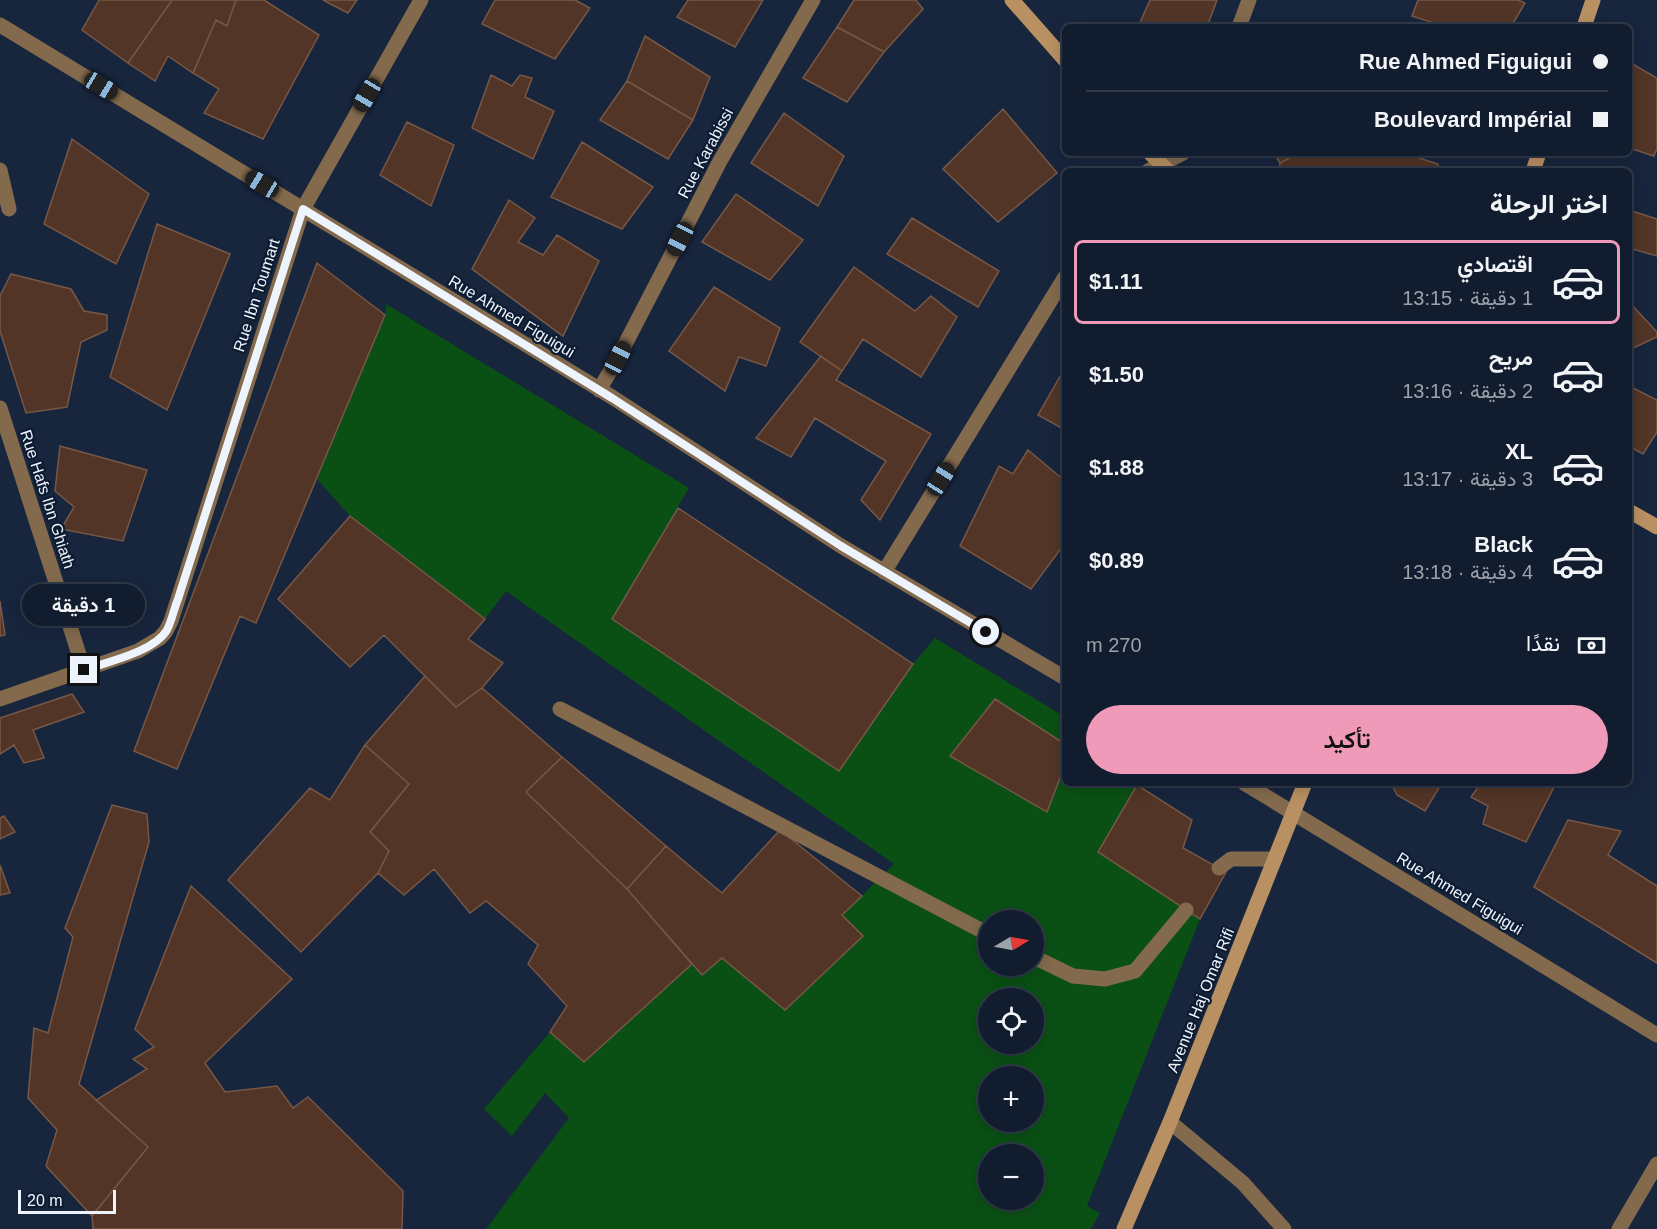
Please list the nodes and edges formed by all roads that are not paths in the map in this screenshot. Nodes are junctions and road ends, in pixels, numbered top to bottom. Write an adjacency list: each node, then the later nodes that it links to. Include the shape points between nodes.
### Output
1 (421, 0): 14 (street, Rue Ibn Toumart)
2 (813, 0): 16 (street, Rue Karabissi, via 720,161)
3 (1012, 0): 9 (street)
4 (1249, 0): 6 (street)
5 (1593, 0): 7 (street)
6 (1240, 24)
7 (1585, 24)
8 (0, 25): 14 (street, Rue Ahmed Figuigui)
9 (1062, 57)
10 (1178, 156): 11 (street)
11 (1160, 168)
12 (0, 170): 13 (street)
13 (9, 209)
14 (303, 209): 16 (street, Rue Ahmed Figuigui); 21 (street, Rue Ibn Toumart, via 171,621 149,646)
15 (1062, 282): 20 (street)
16 (599, 390): 20 (street, Rue Ahmed Figuigui)
17 (0, 408): 21 (street, Rue Hafs Ibn Ghiath)
18 (1632, 513): 19 (street)
19 (1657, 527)
20 (884, 572): 22 (street, Rue Ahmed Figuigui)
21 (84, 670): 23 (street)
22 (1062, 676)
23 (0, 699)
24 (560, 709): 31 (street)
25 (1249, 786): 27 (street, Rue Ahmed Figuigui)
26 (1304, 786): 27 (street, Avenue Haj Omar Rifi)
27 (1294, 813): 28 (street, Avenue Haj Omar Rifi); 33 (street, Rue Ahmed Figuigui)
28 (1275, 859): 29 (street, via 1231,859); 34 (street, Avenue Haj Omar Rifi)
29 (1219, 868)
30 (1186, 910): 32 (street, via 1135,972 1105,979 1073,975)
31 (978, 929)
32 (1044, 962)
33 (1657, 1035)
34 (1170, 1122): 36 (street, Avenue Haj Omar Rifi); 37 (street, via 1243,1184)
35 (1657, 1164): 38 (street)
36 (1124, 1229)
37 (1284, 1229)
38 (1619, 1229)

